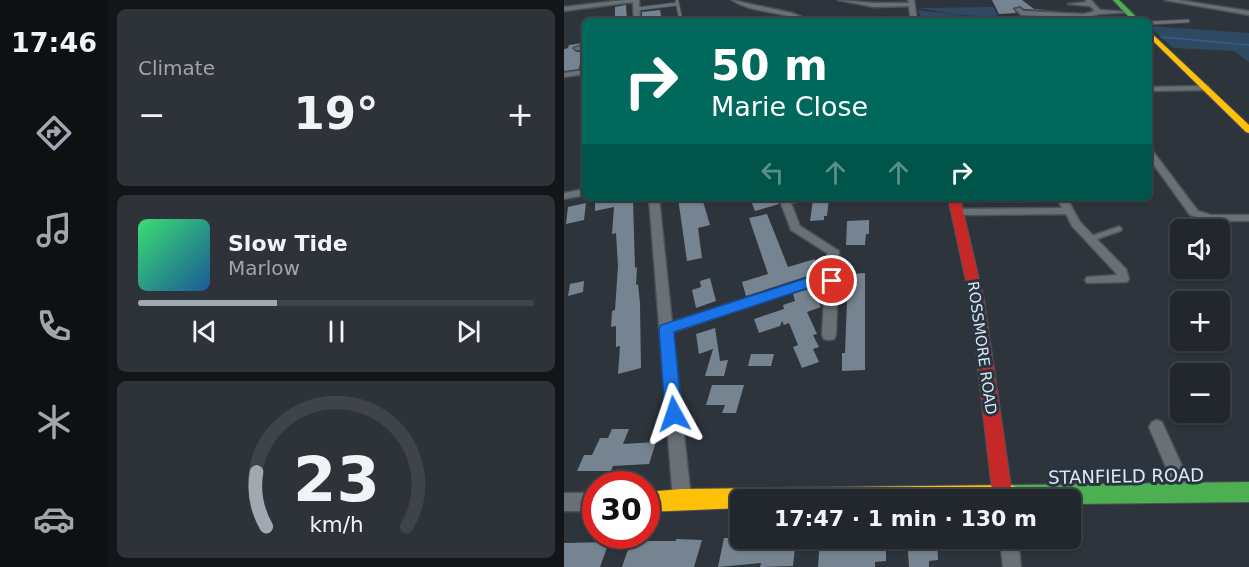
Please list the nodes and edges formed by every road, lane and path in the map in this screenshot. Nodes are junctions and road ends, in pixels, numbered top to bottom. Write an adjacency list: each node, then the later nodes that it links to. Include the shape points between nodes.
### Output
1 (636, 0): 10 (street); 11 (street)
2 (735, 0): 19 (street)
3 (841, 0): 7 (street, via 874,4)
4 (1116, 0): 17 (street)
5 (1168, 0): 15 (street)
6 (677, 2): 11 (lane); 16 (lane)
7 (911, 2): 20 (street)
8 (1089, 2): 9 (street); 13 (street)
9 (1071, 4)
10 (564, 9)
11 (636, 9): 18 (street)
12 (1018, 9): 14 (street, via 1021,13)
13 (1099, 12): 14 (street, via 1084,16); 17 (street)
14 (1036, 13): 21 (street)
15 (1249, 13)
16 (680, 16)
17 (1132, 16)
18 (638, 18)
19 (801, 18)
20 (914, 18)
21 (1039, 18)
22 (1188, 21): 23 (lane)
23 (1152, 23)
24 (1152, 36): 29 (street)
25 (582, 47): 26 (street)
26 (577, 48)
27 (582, 72): 28 (street)
28 (564, 75)
29 (1205, 88): 30 (street); 31 (street)
30 (1152, 89)
31 (1249, 130)
32 (1152, 156): 41 (street, via 1194,213 1210,218)
33 (582, 193): 34 (street)
34 (564, 196)
35 (654, 201): 46 (street)
36 (785, 201): 45 (street, via 795,228 833,251)
37 (955, 201): 39 (street, ROSSMORE ROAD)
38 (1063, 201): 40 (street)
39 (957, 212): 40 (street); 49 (street, ROSSMORE ROAD, via 977,300)
40 (1068, 212): 43 (street)
41 (1249, 218)
42 (1119, 229): 43 (lane)
43 (1090, 240): 44 (street, via 1122,272 1123,279)
44 (1090, 280)
45 (832, 281): 46 (street, via 813,281); 47 (street)
46 (666, 329): 53 (street)
47 (829, 335)
48 (1157, 427): 50 (street)
49 (1002, 489)
50 (1185, 492): 51 (street, STANFIELD ROAD); 52 (street, STANFIELD ROAD)
51 (1081, 495)
52 (1247, 496)
53 (682, 499): 54 (street, STANFIELD ROAD); 55 (street, STANFIELD ROAD)
54 (730, 499)
55 (660, 501)
56 (564, 502): 57 (street)
57 (582, 502)
58 (1010, 549): 59 (street)
59 (1012, 567)

